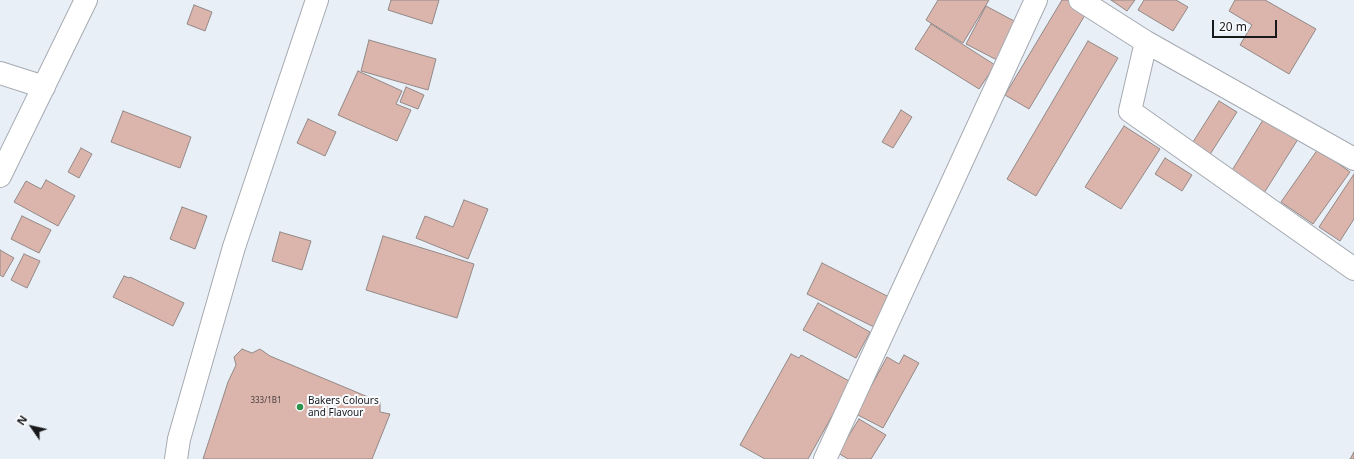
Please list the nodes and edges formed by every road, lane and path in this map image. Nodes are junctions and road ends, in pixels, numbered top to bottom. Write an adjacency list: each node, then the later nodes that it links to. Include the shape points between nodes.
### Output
1 (86, 0): 7 (street)
2 (317, 0): 11 (street, via 234,247 179,440)
3 (1036, 0): 12 (street)
4 (1080, 0): 5 (street)
5 (1146, 42): 8 (street); 10 (street, via 1130,112)
6 (0, 73): 7 (street)
7 (44, 87): 9 (street)
8 (1354, 160)
9 (0, 176)
10 (1354, 269)
11 (176, 459)
12 (826, 459)

